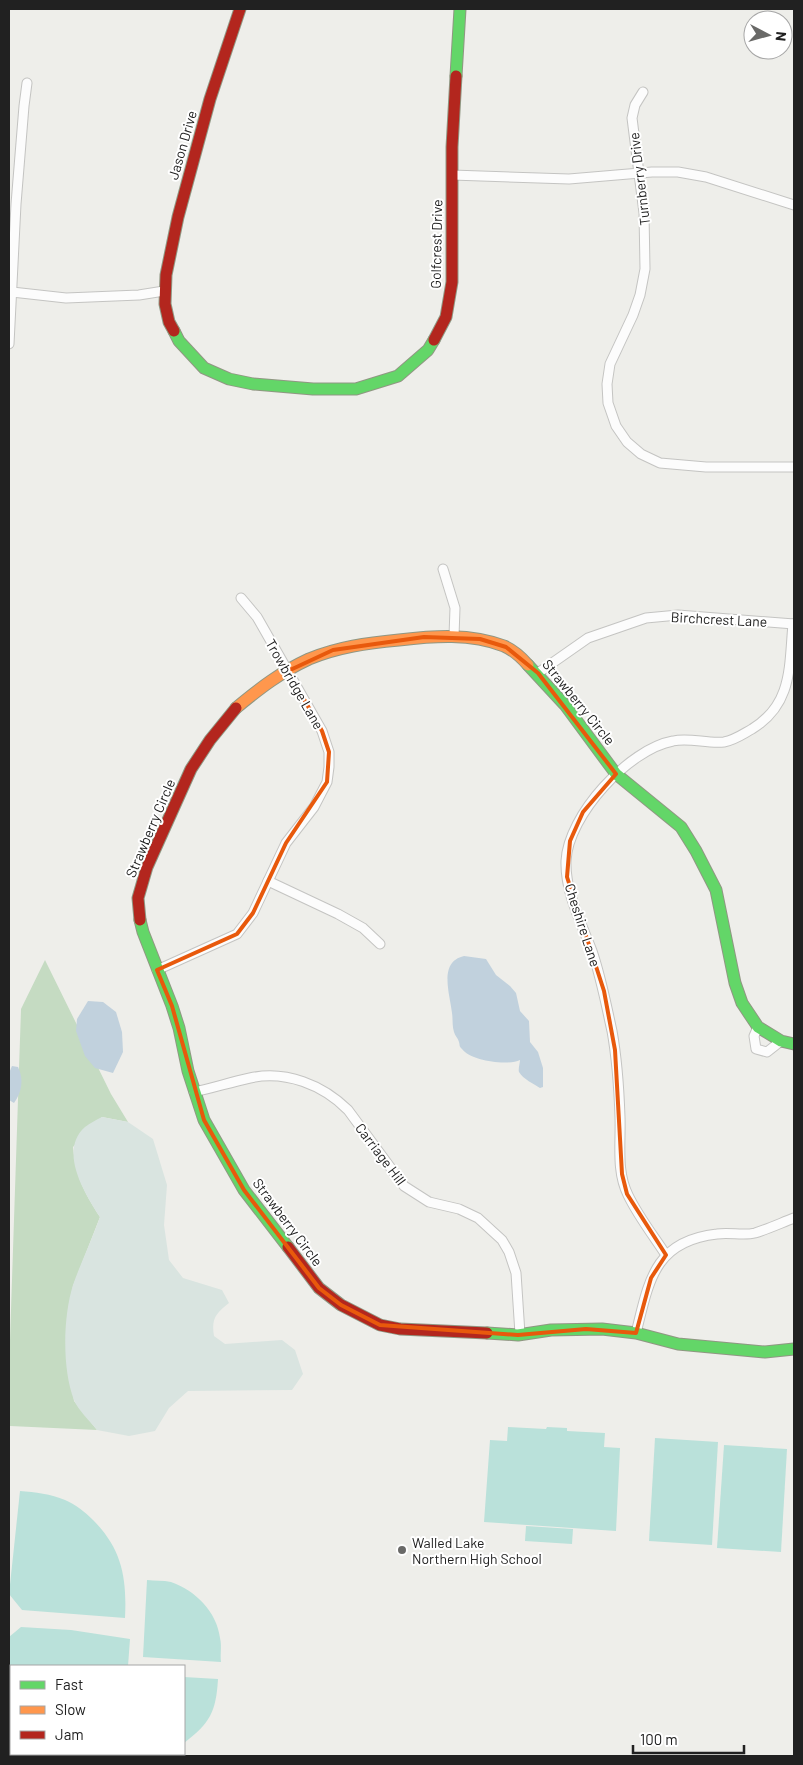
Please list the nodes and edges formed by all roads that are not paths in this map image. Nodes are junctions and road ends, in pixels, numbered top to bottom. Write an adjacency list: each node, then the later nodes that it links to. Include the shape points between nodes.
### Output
1 (240, 9): 8 (street, Jason Drive, via 181,205)
2 (460, 9): 6 (street, Golfcrest Drive)
3 (27, 84): 9 (street)
4 (643, 92): 5 (street, Turnberry Drive, via 632,118)
5 (640, 173): 6 (street, via 569,179); 7 (street, via 678,172 706,177); 12 (street, Turnberry Drive, via 645,269 636,309 610,364 608,403 616,426 640,454 660,463 706,467)
6 (452, 175): 11 (street, Golfcrest Drive, via 450,300 446,317 428,350 398,376 378,384 356,389)
7 (794, 205)
8 (164, 291): 9 (street, via 66,298); 11 (street, Jason Drive, via 169,322 179,341 204,368 229,379 253,384)
9 (12, 292): 10 (street)
10 (9, 344)
11 (316, 389)
12 (794, 467)
13 (443, 569): 16 (street, via 455,608)
14 (241, 598): 17 (street, Trowbridge Lane, via 257,617)
15 (794, 624): 18 (street, Birchcrest Lane, via 678,615 646,618 588,638); 19 (street, Cheshire Lane, via 786,688 769,716 760,724 727,742 676,740 659,744 638,755)
16 (454, 636): 17 (street, Strawberry Circle, via 359,644 333,650); 18 (street, Strawberry Circle, via 480,639 506,648)
17 (288, 671): 20 (street, Trowbridge Lane, via 322,731 329,752 329,767 327,782 314,807 286,843); 22 (street, Strawberry Circle, via 270,680 232,711 210,740 191,768 148,866 138,898 139,916)
18 (538, 673): 19 (street, Strawberry Circle)
19 (616, 774): 23 (street, Strawberry Circle, via 681,827 696,851 716,890 742,1003); 28 (street, Cheshire Lane, via 583,812 570,841 567,877 604,991 615,1050 620,1151 627,1194)
20 (268, 881): 21 (street, via 346,918); 22 (street, Trowbridge Lane, via 253,914 237,934)
21 (380, 944)
22 (157, 970): 26 (street, Strawberry Circle, via 179,1028)
23 (758, 1027): 24 (street, Strawberry Circle); 24 (street, via 754,1036 756,1049 767,1052)
24 (781, 1041): 25 (street, Strawberry Circle)
25 (794, 1044)
26 (194, 1092): 29 (street, Strawberry Circle, via 204,1120 244,1190 319,1288 341,1306 380,1324 400,1329); 29 (street, Carriage Hill, via 251,1077 270,1076 309,1083 338,1099 404,1186 429,1202 459,1209 478,1218 502,1240 516,1273)
27 (794, 1218): 28 (street, via 754,1233 705,1236 682,1244)
28 (666, 1255): 30 (street, via 651,1278)
29 (520, 1334): 30 (street, Strawberry Circle, via 586,1329)
30 (636, 1334): 31 (street, Strawberry Circle, via 678,1344 765,1352)
31 (794, 1349)

